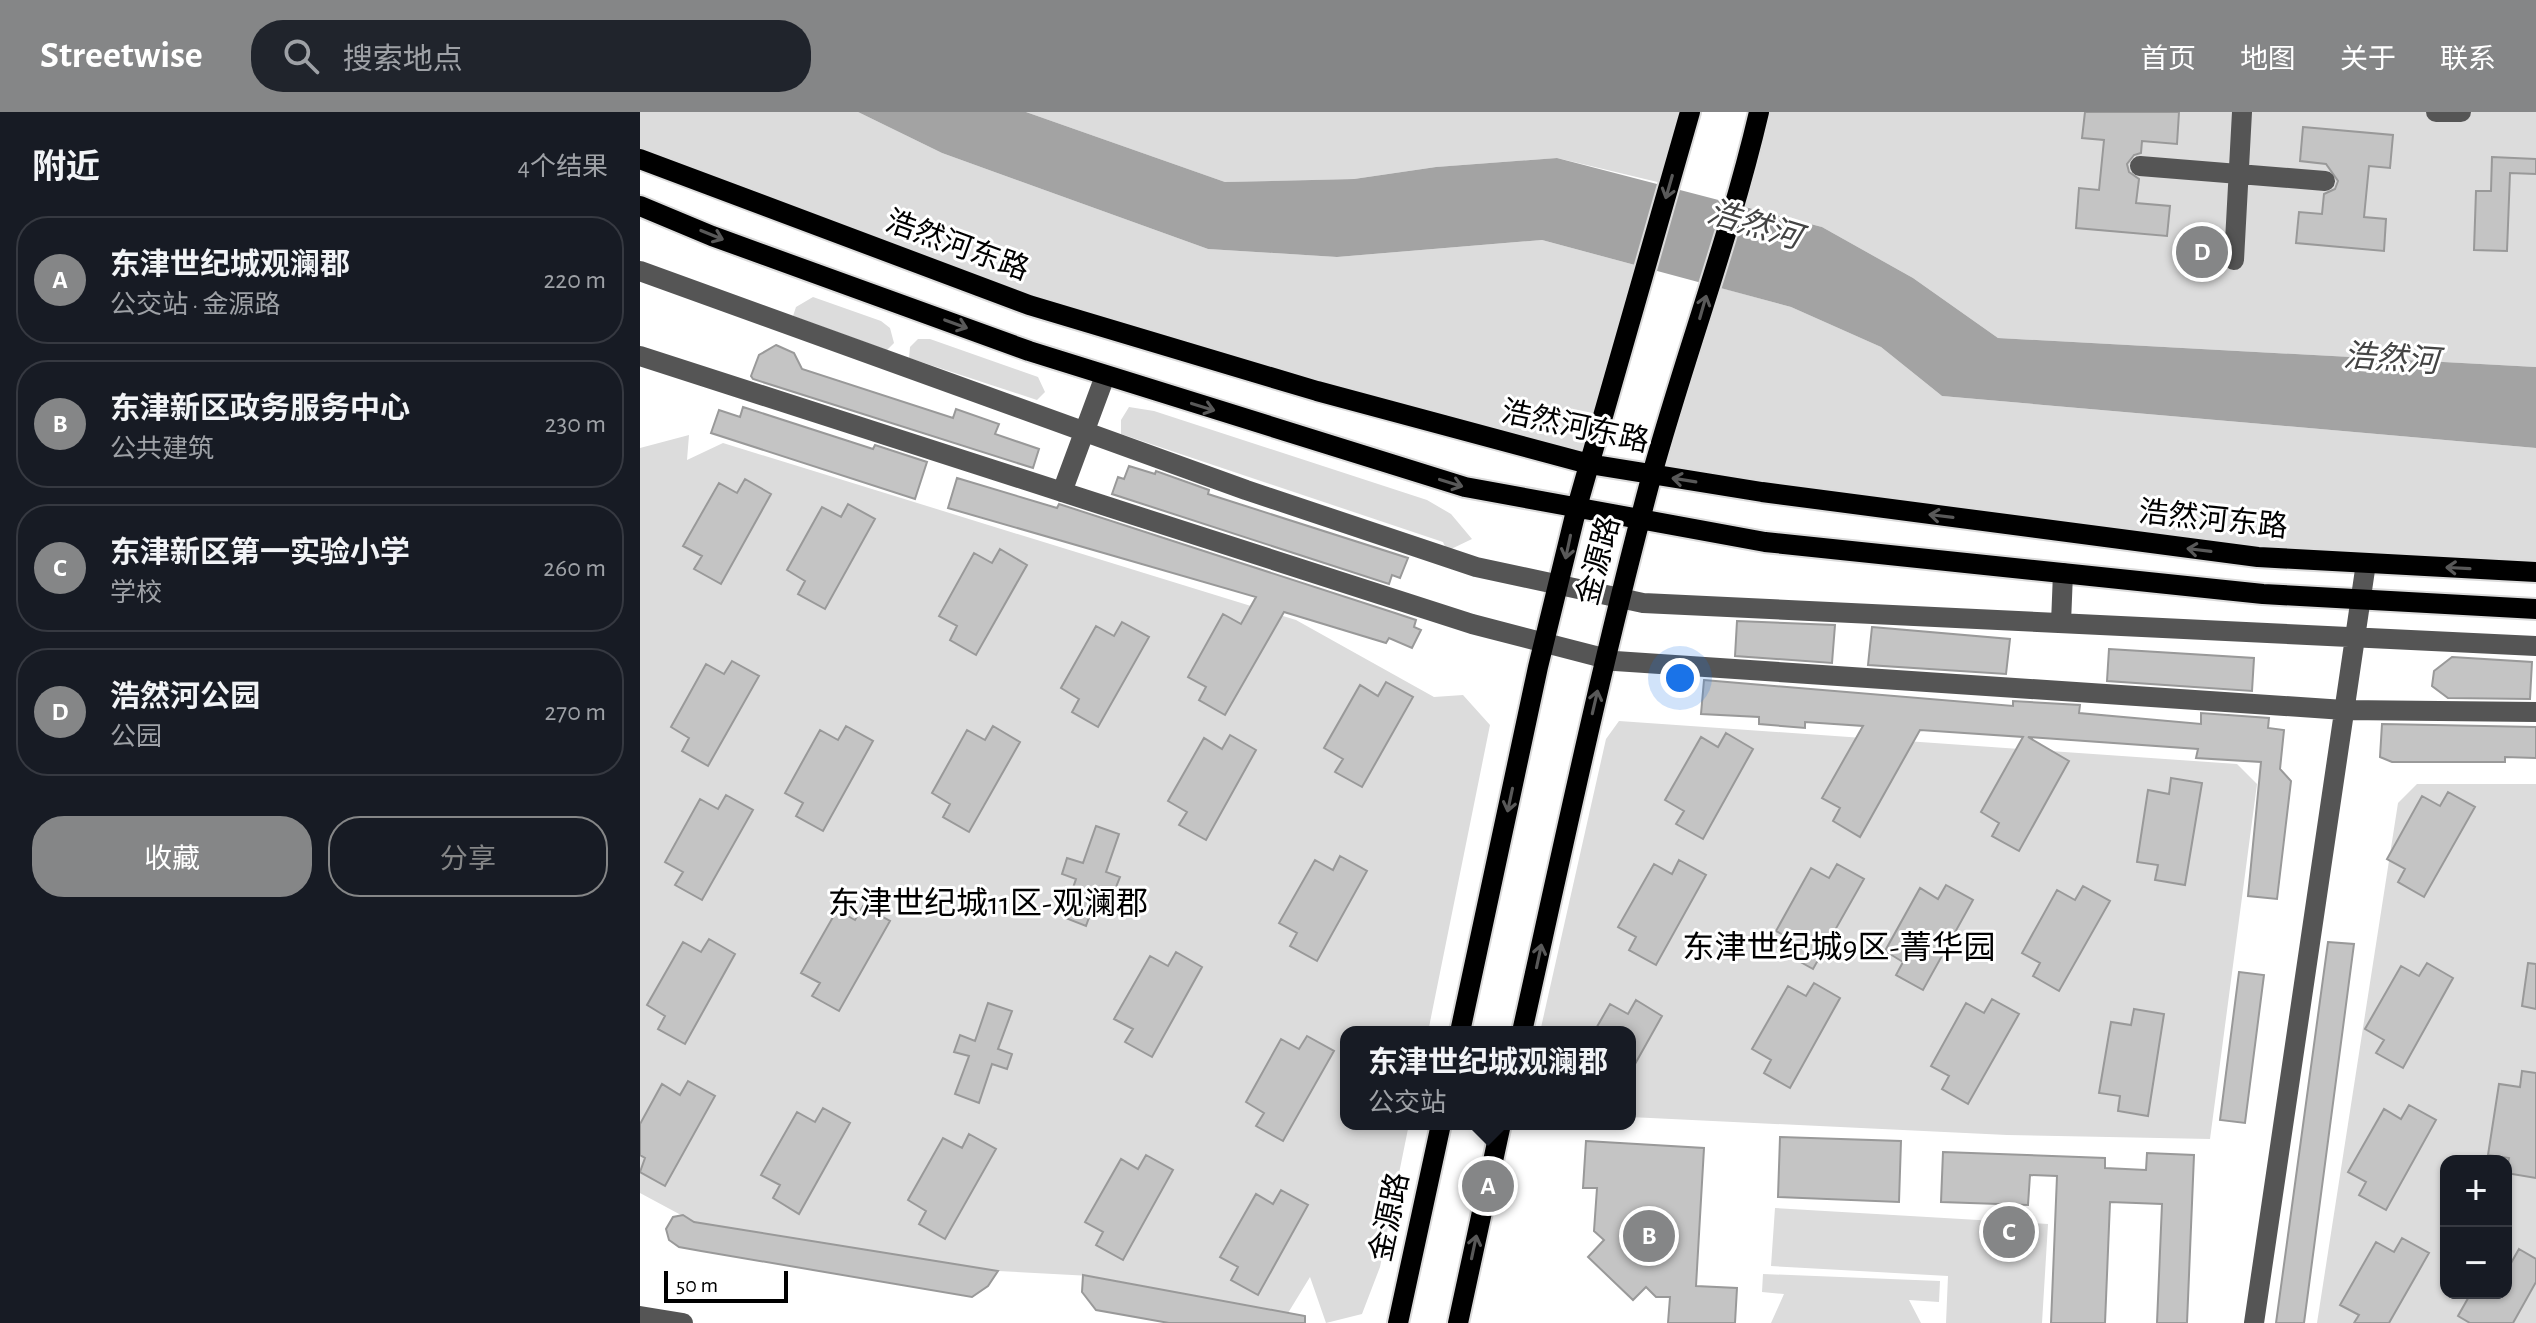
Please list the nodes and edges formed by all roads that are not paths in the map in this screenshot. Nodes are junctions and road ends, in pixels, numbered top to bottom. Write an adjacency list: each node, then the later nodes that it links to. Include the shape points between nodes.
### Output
1 (1690, 112): 14 (main road, 金源路, one-way to 14)
2 (1759, 112): 15 (main road, 金源路, one-way to 2)
3 (2242, 112): 6 (street)
4 (640, 159): 14 (main road, 浩然河东路, via 1029,305 1317,391)
5 (2140, 166): 6 (street)
6 (2239, 174): 7 (street); 9 (street)
7 (2325, 181)
8 (640, 206): 12 (main road, one-way to 12)
9 (2234, 260)
10 (640, 271): 13 (street)
11 (640, 356): 16 (street)
12 (1105, 376): 13 (street); 17 (main road, one-way to 17, via 1465,487)
13 (1084, 432): 16 (street); 22 (street, via 1476,567)
14 (1589, 464): 15 (main road, 浩然河东路); 17 (main road, 金源路)
15 (1652, 475): 18 (main road, 金源路); 19 (main road, 浩然河东路, one-way to 15, via 2245,556)
16 (1062, 492): 28 (street)
17 (1577, 507): 18 (main road); 22 (main road, 金源路, one-way to 22)
18 (1641, 519): 21 (main road, via 1765,542); 23 (main road, 金源路)
19 (2366, 563): 20 (main road, 浩然河东路, one-way to 19); 24 (street)
20 (2536, 572)
21 (2063, 573): 24 (main road); 26 (street)
22 (1560, 585): 23 (street); 28 (main road, 金源路)
23 (1619, 598): 26 (street); 30 (main road, 金源路)
24 (2361, 599): 25 (main road); 27 (street)
25 (2536, 609)
26 (2061, 623): 27 (street)
27 (2355, 637): 29 (street); 31 (street)
28 (1544, 643): 30 (street); 33 (main road, 金源路, one-way to 33)
29 (2536, 646)
30 (1605, 658): 31 (street); 34 (main road, 金源路, one-way to 30)
31 (2344, 710): 32 (street); 41 (street)
32 (2536, 712)
33 (1461, 1026)
34 (1523, 1026)
35 (1440, 1130): 39 (main road, 金源路)
36 (1500, 1130): 40 (main road, one-way to 36)
37 (640, 1316): 38 (street)
38 (683, 1323)
39 (1398, 1323)
40 (1458, 1323)
41 (2254, 1323)

